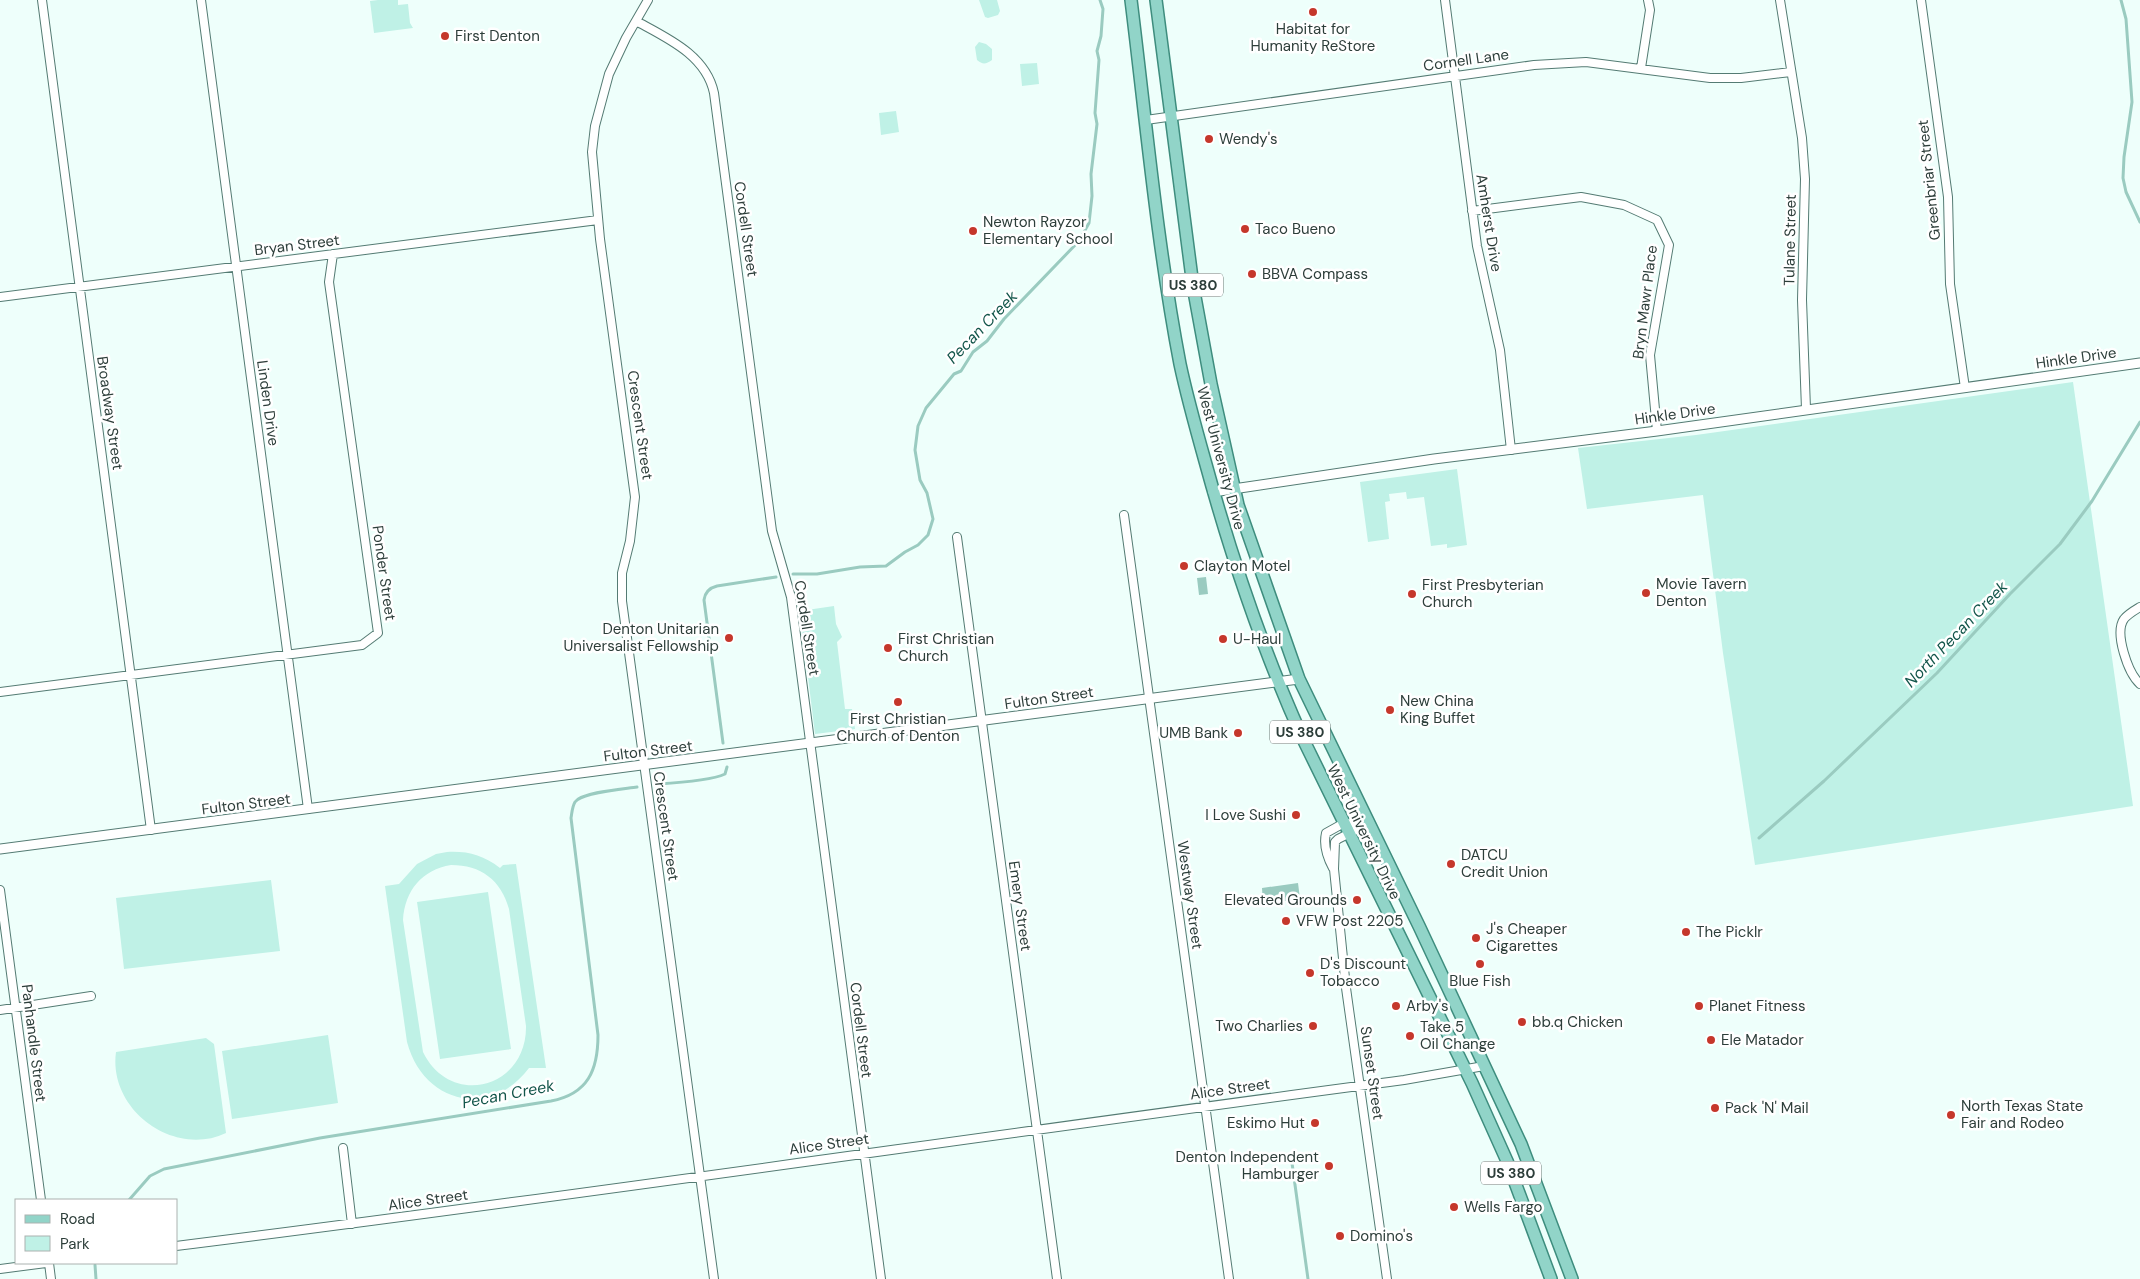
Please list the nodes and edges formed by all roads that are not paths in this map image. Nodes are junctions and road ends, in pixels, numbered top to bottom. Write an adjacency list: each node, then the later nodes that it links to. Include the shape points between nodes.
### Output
1 (42, 0): 20 (street, Broadway Street)
2 (200, 0): 19 (street, Linden Drive)
3 (648, 0): 10 (street, Crescent Street)
4 (1131, 0): 15 (main road, West University Drive / US 380)
5 (1156, 0): 14 (main road, West University Drive / US 380)
6 (1445, 0): 13 (street, Amherst Drive)
7 (1648, 0): 11 (street, via 1650,10)
8 (1780, 0): 12 (street, Tulane Street)
9 (1921, 0): 23 (street, Greenbriar Street, via 1948,197 1950,284)
10 (636, 20): 17 (street, Crescent Street, via 609,74 594,126 592,152); 40 (street, Cordell Street, via 689,54 708,73 712,85 772,531 791,597)
11 (1641, 68): 12 (street, Cornell Lane, via 1726,78); 13 (street, Cornell Lane, via 1586,62)
12 (1791, 72): 24 (street, Tulane Street, via 1805,179 1802,300)
13 (1454, 75): 14 (street, Cornell Lane); 16 (street, Amherst Drive)
14 (1171, 116): 15 (street, Cornell Lane); 27 (main road, West University Drive / US 380, via 1194,286)
15 (1146, 120): 28 (main road, West University Drive / US 380, via 1180,363)
16 (1472, 210): 25 (street, Bryn Mawr Place, via 1581,197 1624,205 1657,220 1669,245 1650,355); 26 (street, Amherst Drive, via 1500,350)
17 (598, 220): 18 (street, Bryan Street); 41 (street, Crescent Street, via 636,497 621,587)
18 (333, 254): 19 (street, Bryan Street); 32 (street, Ponder Street, via 329,282 378,633 362,645)
19 (236, 267): 20 (street, Bryan Street); 32 (street, Linden Drive)
20 (80, 287): 21 (street, Bryan Street); 33 (street, Broadway Street)
21 (0, 297)
22 (2140, 363): 23 (street, Hinkle Drive)
23 (1965, 388): 24 (street, Hinkle Drive)
24 (1806, 409): 25 (street, Hinkle Drive)
25 (1657, 431): 26 (street, Hinkle Drive)
26 (1511, 450): 27 (street, Hinkle Drive)
27 (1234, 488): 28 (street, Hinkle Drive); 34 (main road, West University Drive / US 380)
28 (1213, 492): 35 (main road, West University Drive / US 380)
29 (1124, 516): 38 (street, Westway Street)
30 (957, 537): 39 (street, Emery Street)
31 (2140, 607): 36 (street, via 2125,617 2121,636 2127,661)
32 (288, 654): 33 (street, Ponder Street); 42 (street, Linden Drive)
33 (131, 675): 37 (street, Ponder Street); 45 (street, Broadway Street)
34 (1299, 679): 35 (street, Fulton Street); 44 (main road, West University Drive / US 380)
35 (1277, 682): 38 (street, Fulton Street); 43 (main road, West University Drive / US 380)
36 (2140, 684)
37 (0, 692)
38 (1150, 699): 39 (street, Fulton Street); 56 (street, Westway Street)
39 (982, 721): 40 (street, Fulton Street); 57 (street, Emery Street)
40 (810, 744): 41 (street, Fulton Street); 59 (street, Cordell Street)
41 (644, 766): 42 (street, Fulton Street); 60 (street, Crescent Street)
42 (308, 810): 45 (street, Fulton Street)
43 (1344, 823): 44 (street); 46 (main road, West University Drive / US 380); 48 (street, Sunset Street, via 1326,833 1326,855)
44 (1368, 824): 46 (street, Sunset Street); 53 (main road, West University Drive / US 380)
45 (151, 830): 47 (street, Fulton Street)
46 (1348, 834): 48 (street, Sunset Street, via 1335,842); 54 (main road, West University Drive / US 380)
47 (0, 849)
48 (1334, 870): 55 (street, Sunset Street, via 1346,988)
49 (0, 890): 51 (street, Panhandle Street)
50 (91, 996): 51 (street)
51 (15, 1008): 52 (street); 61 (street, Panhandle Street)
52 (0, 1010)
53 (1484, 1066): 54 (street, Alice Street); 74 (main road, West University Drive / US 380, via 1524,1151)
54 (1464, 1070): 55 (street, Alice Street); 73 (main road, West University Drive / US 380, via 1507,1161)
55 (1361, 1086): 56 (street, Alice Street); 72 (street, Sunset Street)
56 (1205, 1107): 57 (street, Alice Street); 71 (street, Westway Street)
57 (1036, 1129): 59 (street, Alice Street); 70 (street, Emery Street)
58 (343, 1148): 62 (street)
59 (863, 1152): 60 (street, Alice Street); 69 (street, Cordell Street)
60 (700, 1177): 62 (street, Alice Street); 68 (street, Crescent Street)
61 (41, 1199)
62 (352, 1224): 63 (street, Alice Street)
63 (178, 1246)
64 (39, 1264): 66 (street)
65 (47, 1264): 67 (street)
66 (0, 1269)
67 (51, 1279)
68 (714, 1279)
69 (881, 1279)
70 (1057, 1279)
71 (1229, 1279)
72 (1387, 1279)
73 (1551, 1279)
74 (1572, 1279)

